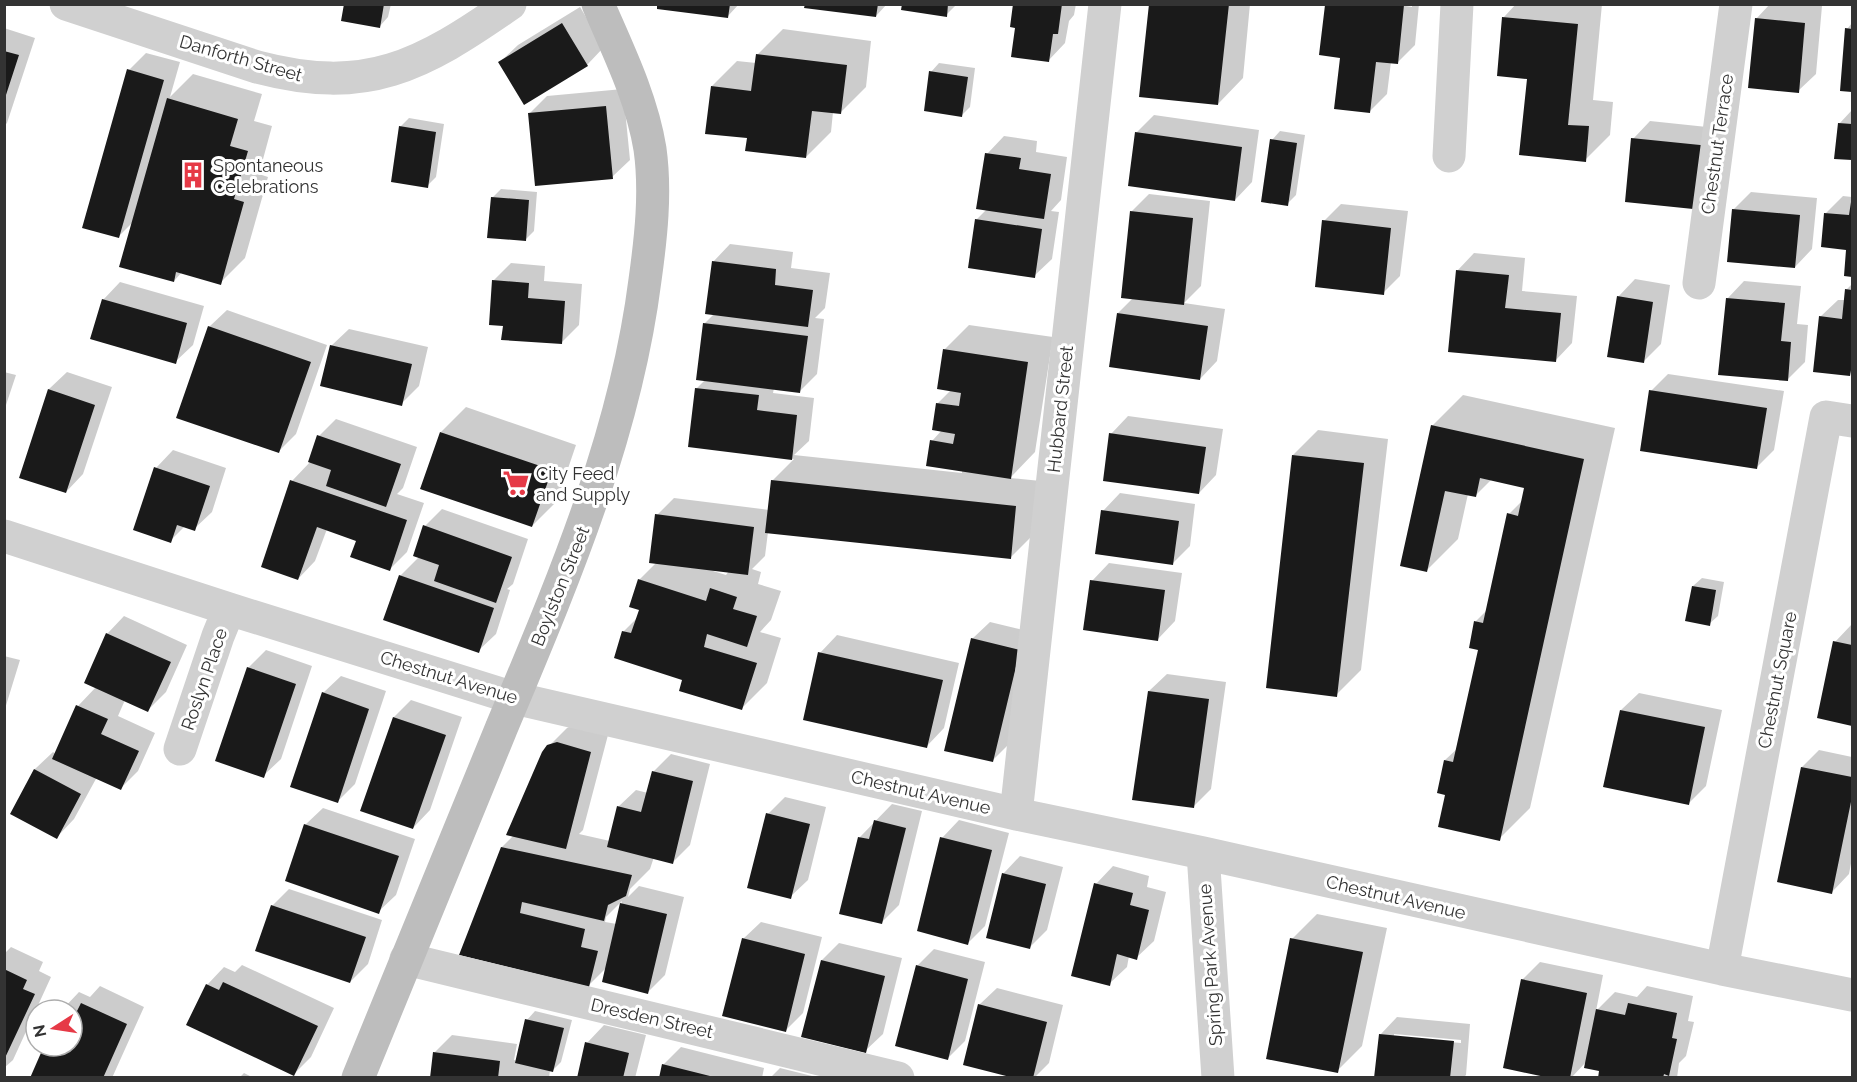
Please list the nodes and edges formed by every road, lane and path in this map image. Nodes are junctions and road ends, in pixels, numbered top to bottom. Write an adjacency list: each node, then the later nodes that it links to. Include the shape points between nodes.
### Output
1 (66, 4): 2 (street, Danforth Street, via 257,67 332,79 362,77 414,62 464,36)
2 (510, 4)
3 (598, 4): 12 (street, Boylston Street, via 631,83 650,148 647,263 626,390 610,445 587,518)
4 (1105, 4): 14 (street, Hubbard Street)
5 (1457, 4): 7 (street)
6 (1736, 4): 8 (street, Chestnut Terrace)
7 (1449, 156)
8 (1699, 283)
9 (1852, 421): 17 (street, Chestnut Square, via 1826,417)
10 (4, 536): 11 (street, Chestnut Avenue)
11 (229, 609): 12 (street, Chestnut Avenue); 13 (street, Roslyn Place)
12 (514, 698): 14 (street, Chestnut Avenue); 16 (street, Boylston Street)
13 (180, 749)
14 (1016, 814): 15 (street, Chestnut Avenue)
15 (1203, 854): 17 (street, Chestnut Avenue); 21 (street, Spring Park Avenue)
16 (406, 959): 19 (street, Boylston Street); 20 (street, Dresden Street)
17 (1722, 969): 18 (street, Chestnut Avenue)
18 (1852, 995)
19 (358, 1077)
20 (898, 1077)
21 (1218, 1077)

